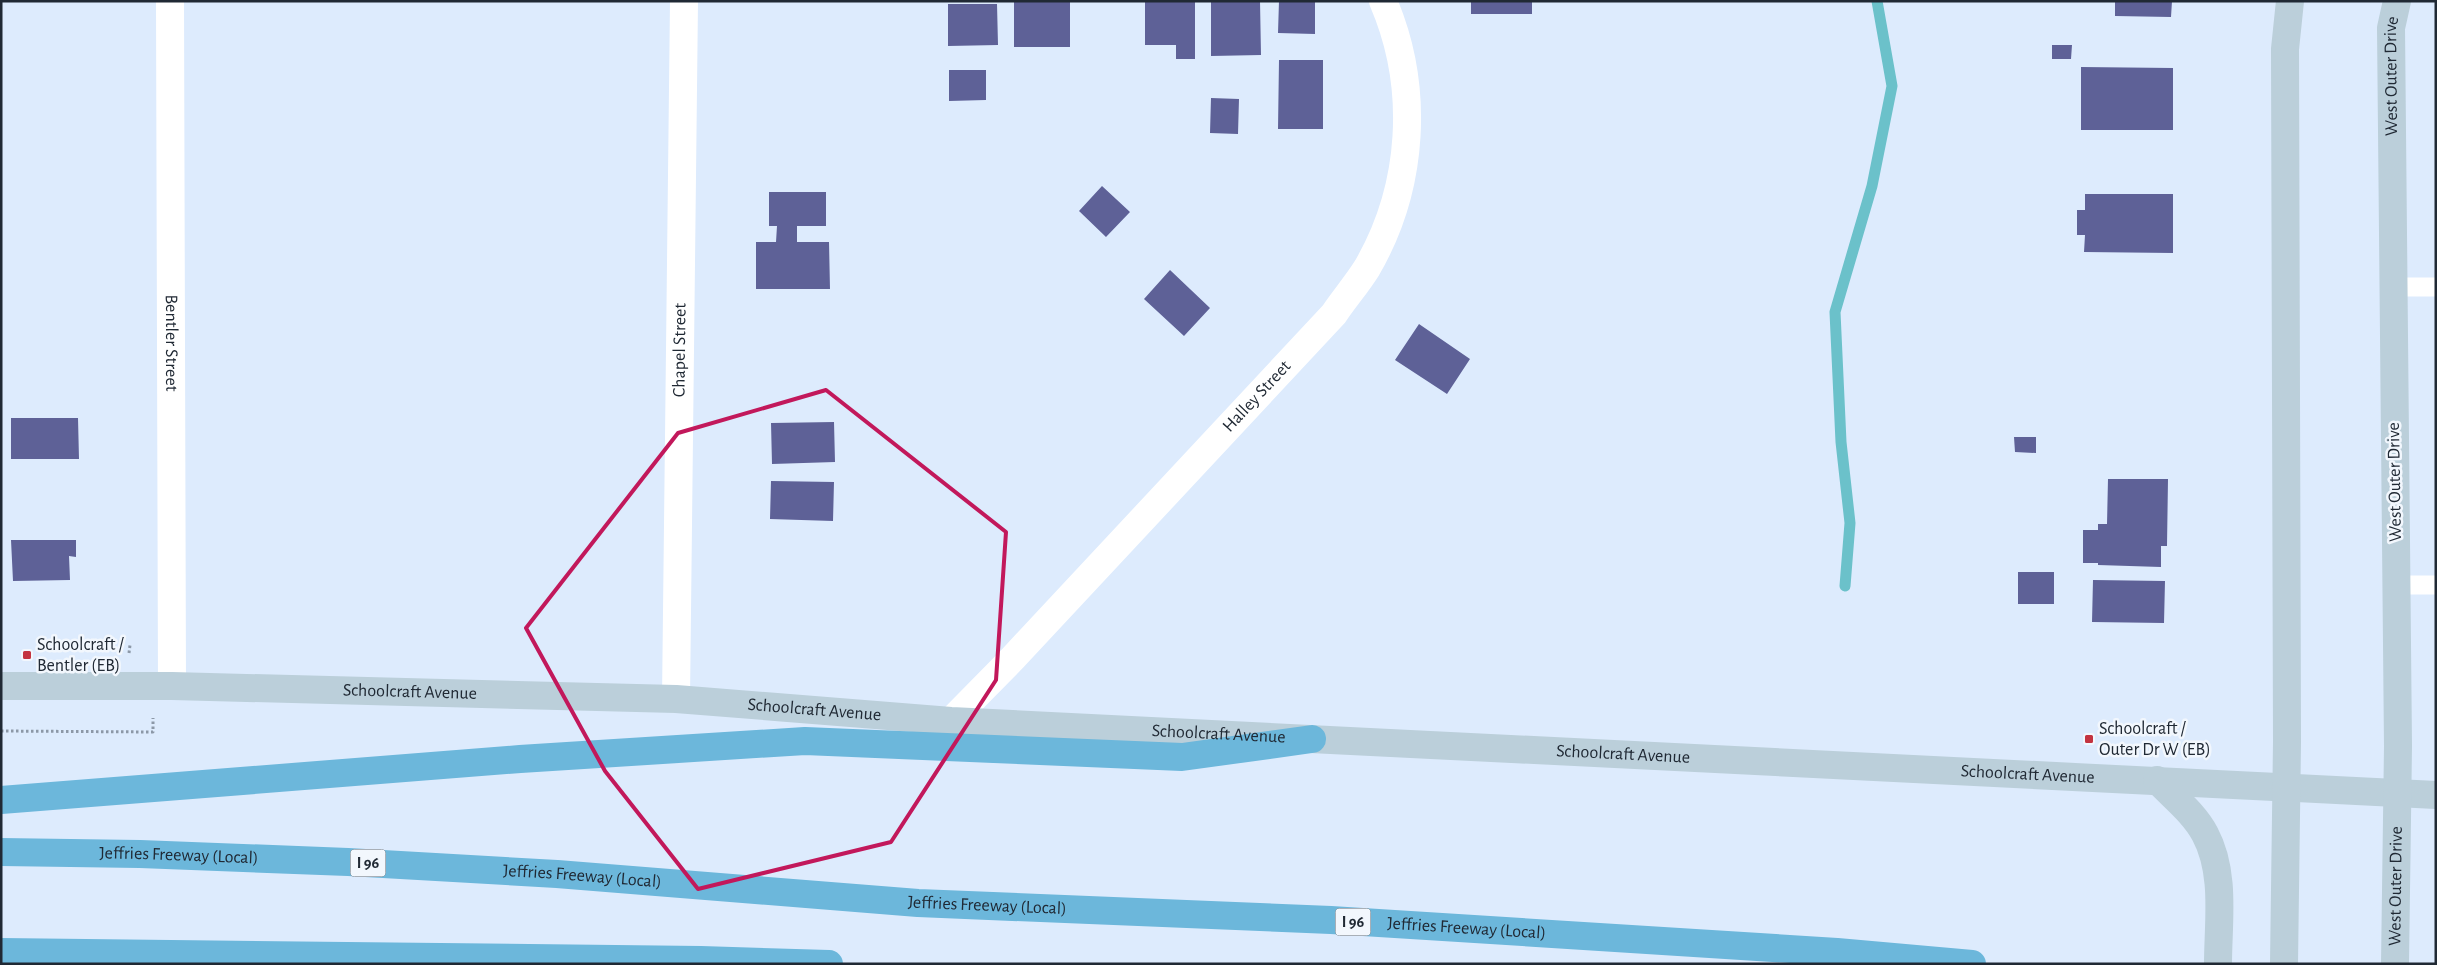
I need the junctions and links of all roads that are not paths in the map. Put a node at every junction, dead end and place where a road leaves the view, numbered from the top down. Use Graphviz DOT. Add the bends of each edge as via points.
graph roads {
  1 [pos="170,1"];
  2 [pos="684,1"];
  3 [pos="1383,1"];
  4 [pos="2290,1"];
  5 [pos="2397,1"];
  6 [pos="2393,287"];
  7 [pos="2436,288"];
  8 [pos="2396,585"];
  9 [pos="2436,585"];
  10 [pos="1,686"];
  11 [pos="172,686"];
  12 [pos="676,699"];
  13 [pos="951,721"];
  14 [pos="1312,738"];
  15 [pos="2157,780"];
  16 [pos="2286,786"];
  17 [pos="2398,792"];
  18 [pos="2436,795"];
  19 [pos="1,800"];
  20 [pos="1,852"];
  21 [pos="1,952"];
  22 [pos="829,964"];
  23 [pos="1972,964"];
  24 [pos="2218,964"];
  25 [pos="2284,964"];
  26 [pos="2395,964"];
  1 -- 11 [label="street, Bentler Street"];
  2 -- 12 [label="street, Chapel Street"];
  3 -- 13 [label="street, Halley Street" via="1398,46 1405,82 1406,153 1400,186 1386,229 1366,269 1334,314"];
  4 -- 16 [label="main road" via="2285,49"];
  5 -- 6 [label="main road, West Outer Drive" via="2391,28"];
  6 -- 7 [label="lane"];
  6 -- 8 [label="main road, West Outer Drive"];
  8 -- 9 [label="lane"];
  8 -- 17 [label="main road, West Outer Drive"];
  10 -- 11 [label="main road, Schoolcraft Avenue"];
  11 -- 12 [label="main road, Schoolcraft Avenue"];
  12 -- 13 [label="main road, Schoolcraft Avenue"];
  13 -- 14 [label="main road, Schoolcraft Avenue"];
  14 -- 15 [label="main road, Schoolcraft Avenue"];
  14 -- 19 [label="highway" via="1182,757 805,741 520,759"];
  15 -- 16 [label="main road, Schoolcraft Avenue"];
  15 -- 24 [label="main road" via="2193,816 2206,835 2218,877"];
  16 -- 17 [label="main road, Schoolcraft Avenue"];
  16 -- 25 [label="main road"];
  17 -- 18 [label="main road, Schoolcraft Avenue"];
  17 -- 26 [label="main road, West Outer Drive"];
  20 -- 23 [label="highway, Jeffries Freeway (Local) / I 96" via="348,862 557,874 918,903 1331,920 1837,952"];
  21 -- 22 [label="highway"];
}
